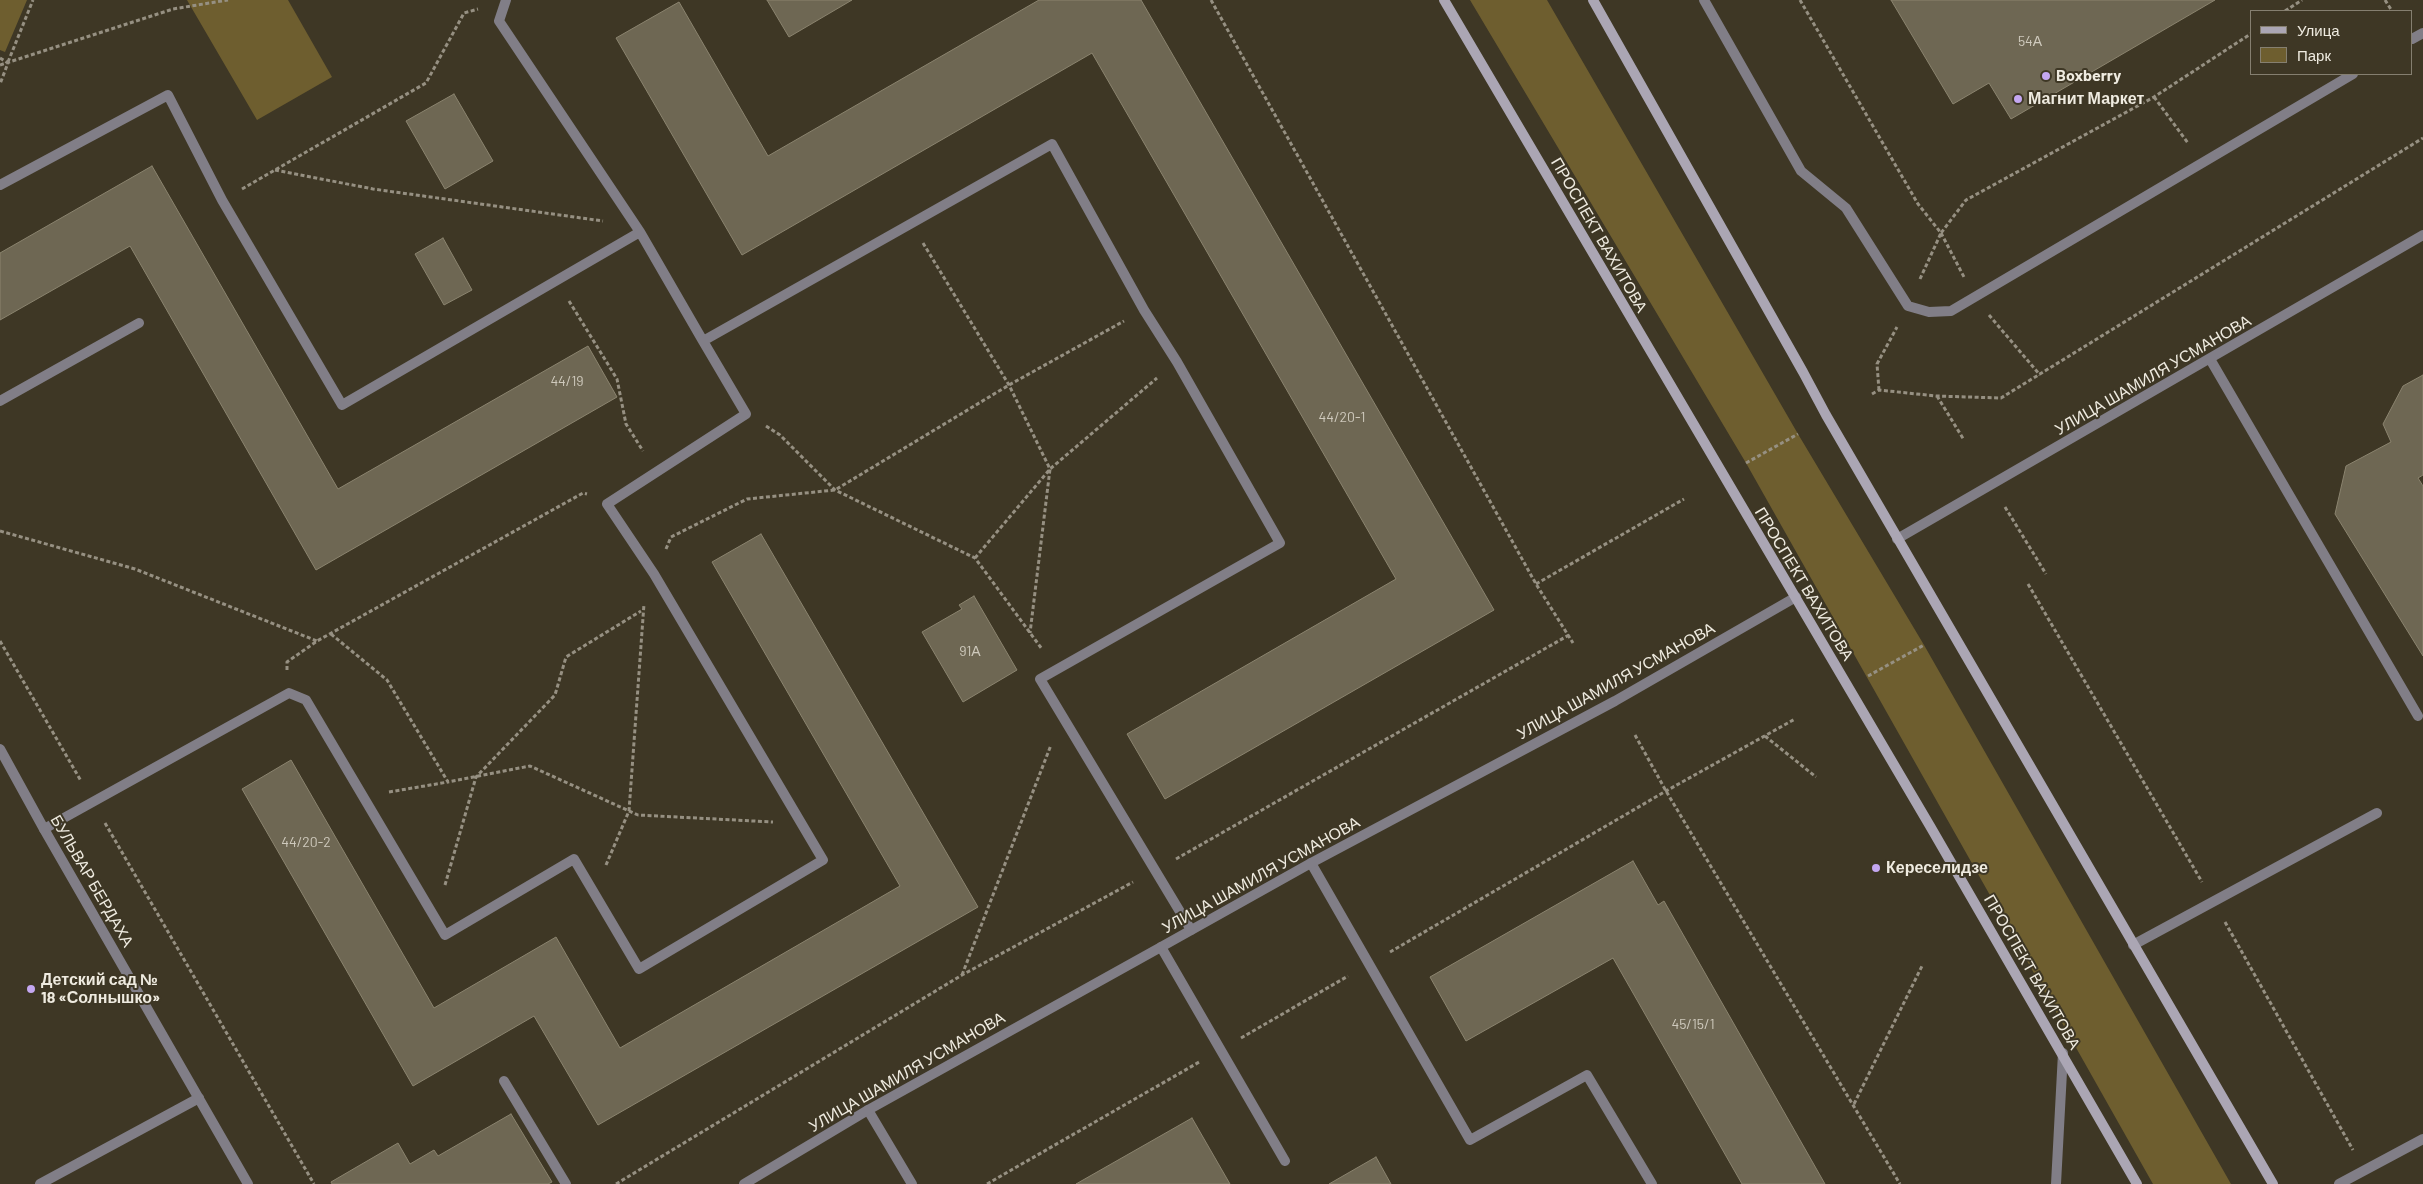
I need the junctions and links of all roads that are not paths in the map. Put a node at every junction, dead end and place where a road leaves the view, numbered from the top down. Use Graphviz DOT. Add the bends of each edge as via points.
graph roads {
  1 [pos="506,0"];
  2 [pos="1444,0"];
  3 [pos="1593,0"];
  4 [pos="1704,0"];
  5 [pos="2351,75"];
  6 [pos="0,185"];
  7 [pos="638,228"];
  8 [pos="2423,235"];
  9 [pos="139,323"];
  10 [pos="703,341"];
  11 [pos="2210,359"];
  12 [pos="0,401"];
  13 [pos="1897,539"];
  14 [pos="1796,598"];
  15 [pos="2418,716"];
  16 [pos="0,749"];
  17 [pos="2378,812"];
  18 [pos="44,829"];
  19 [pos="1311,863"];
  20 [pos="1191,930"];
  21 [pos="2133,945"];
  22 [pos="1161,947"];
  23 [pos="2063,1053"];
  24 [pos="504,1081"];
  25 [pos="200,1098"];
  26 [pos="868,1110"];
  27 [pos="2423,1139"];
  28 [pos="1285,1161"];
  29 [pos="40,1184"];
  30 [pos="248,1184"];
  31 [pos="566,1184"];
  32 [pos="744,1184"];
  33 [pos="912,1184"];
  34 [pos="1652,1184"];
  35 [pos="2056,1184"];
  36 [pos="2137,1184"];
  37 [pos="2273,1184"];
  38 [pos="2339,1184"];
  1 -- 7 [label="street" via="499,21"];
  2 -- 14 [label="main road, ПРОСПЕКТ ВАХИТОВА"];
  3 -- 13 [label="main road"];
  4 -- 5 [label="street" via="1801,170 1846,208 1908,306 1929,312 1951,311"];
  6 -- 7 [label="street" via="168,95 222,200 342,405"];
  7 -- 10 [label="street"];
  8 -- 11 [label="street, УЛИЦА ШАМИЛЯ УСМАНОВА"];
  9 -- 12 [label="street"];
  10 -- 18 [label="street" via="746,414 607,504 654,574 823,860 639,969 574,859 445,935 306,700 289,693"];
  10 -- 20 [label="street" via="1052,144 1280,543 1040,678"];
  11 -- 13 [label="street, УЛИЦА ШАМИЛЯ УСМАНОВА"];
  11 -- 15 [label="street"];
  13 -- 21 [label="main road"];
  14 -- 19 [label="street, УЛИЦА ШАМИЛЯ УСМАНОВА" via="1615,701"];
  14 -- 23 [label="main road, ПРОСПЕКТ ВАХИТОВА"];
  16 -- 18 [label="street, БУЛЬВАР БЕРДАХА"];
  17 -- 21 [label="street"];
  18 -- 25 [label="street, БУЛЬВАР БЕРДАХА"];
  19 -- 20 [label="street, УЛИЦА ШАМИЛЯ УСМАНОВА"];
  19 -- 34 [label="street" via="1470,1140 1587,1075"];
  20 -- 22 [label="street, УЛИЦА ШАМИЛЯ УСМАНОВА"];
  21 -- 37 [label="main road"];
  22 -- 26 [label="street, УЛИЦА ШАМИЛЯ УСМАНОВА"];
  22 -- 28 [label="street"];
  23 -- 35 [label="street"];
  23 -- 36 [label="main road, ПРОСПЕКТ ВАХИТОВА"];
  24 -- 31 [label="street"];
  25 -- 29 [label="street"];
  25 -- 30 [label="street, БУЛЬВАР БЕРДАХА"];
  26 -- 32 [label="street, УЛИЦА ШАМИЛЯ УСМАНОВА"];
  26 -- 33 [label="street"];
  27 -- 38 [label="street"];
}
